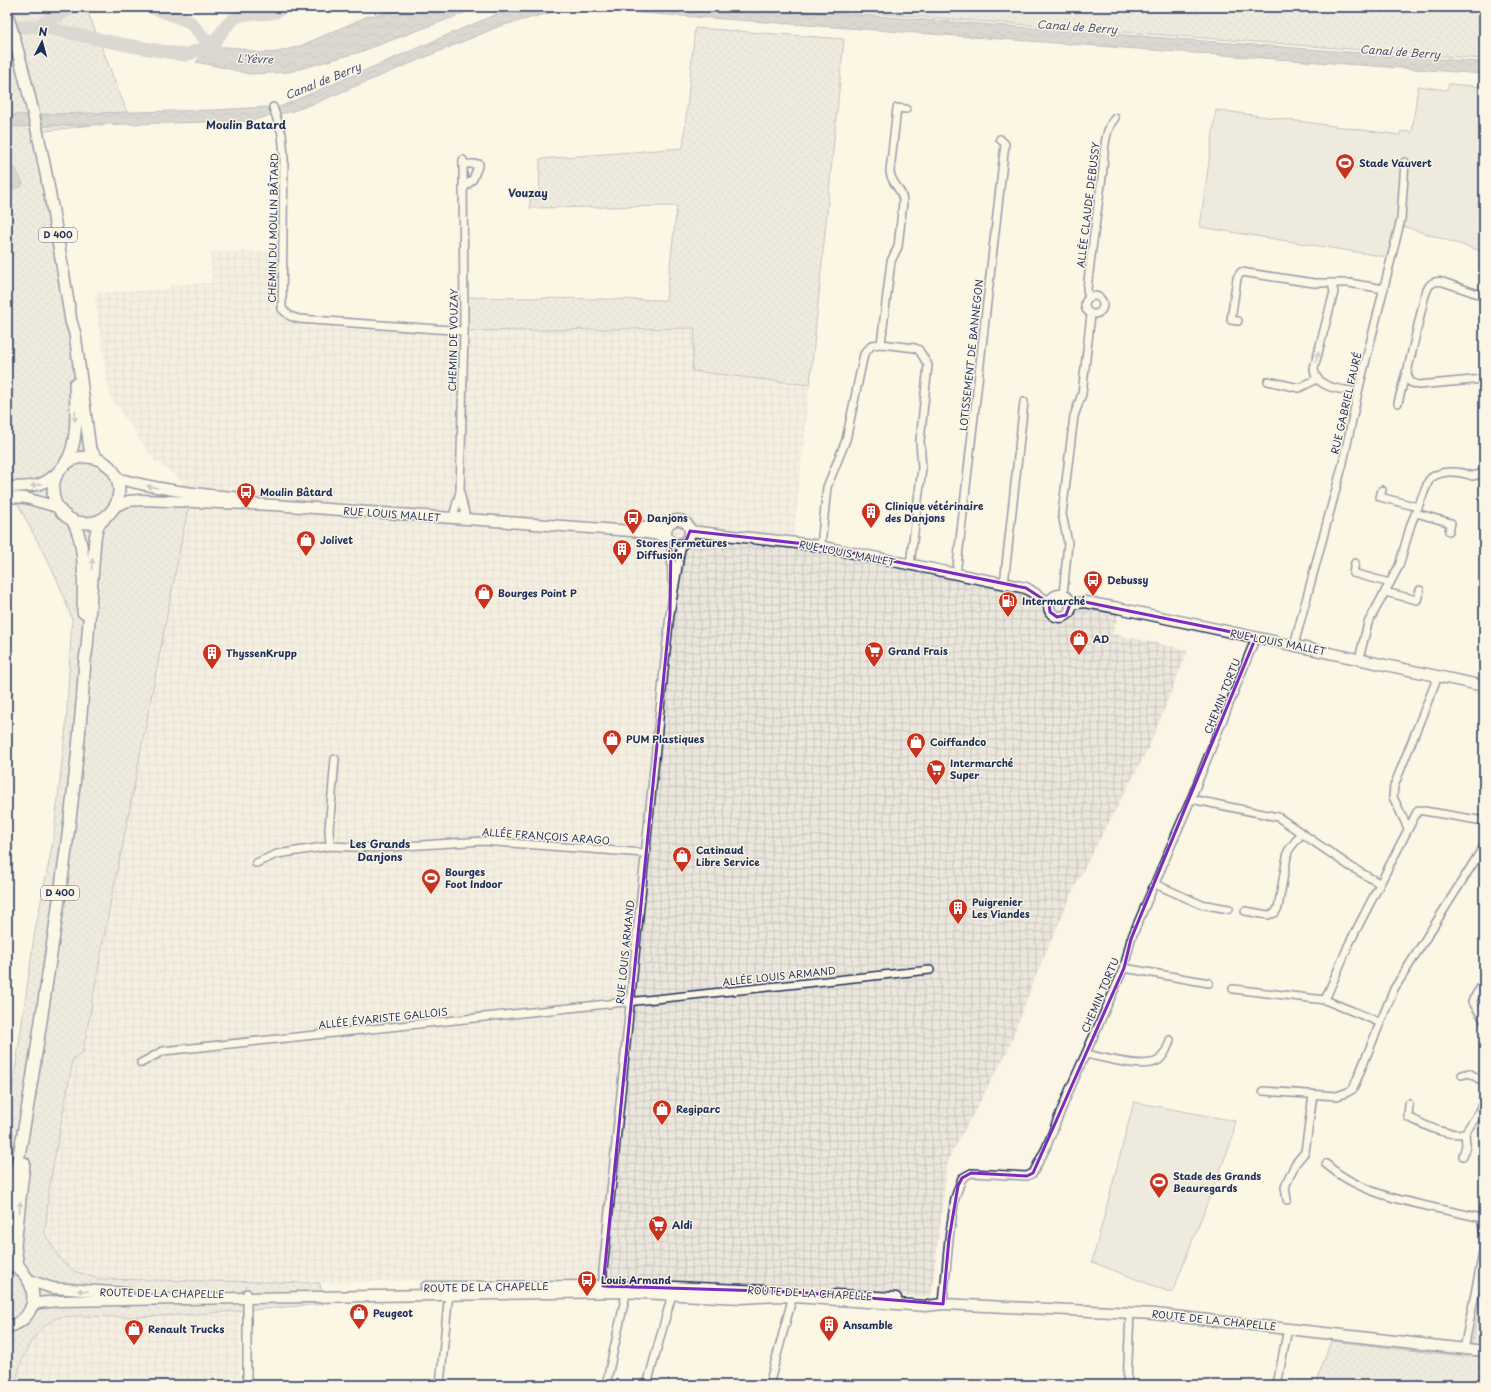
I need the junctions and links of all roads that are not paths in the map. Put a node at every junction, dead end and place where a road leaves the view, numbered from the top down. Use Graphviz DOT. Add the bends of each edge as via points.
graph roads {
  1 [pos="7,14"];
  2 [pos="272,107"];
  3 [pos="906,109"];
  4 [pos="1115,118"];
  5 [pos="1000,139"];
  6 [pos="1406,162"];
  7 [pos="463,189"];
  8 [pos="1332,284"];
  9 [pos="1384,289"];
  10 [pos="1484,296"];
  11 [pos="1089,297"];
  12 [pos="1091,314"];
  13 [pos="71,321"];
  14 [pos="1238,321"];
  15 [pos="464,331"];
  16 [pos="881,344"];
  17 [pos="1408,367"];
  18 [pos="1317,379"];
  19 [pos="1484,379"];
  20 [pos="1268,381"];
  21 [pos="1358,392"];
  22 [pos="1024,402"];
  23 [pos="1398,403"];
  24 [pos="97,458"];
  25 [pos="62,467"];
  26 [pos="1484,468"];
  27 [pos="117,477"];
  28 [pos="7,487"];
  29 [pos="1382,490"];
  30 [pos="7,497"];
  31 [pos="116,506"];
  32 [pos="57,507"];
  33 [pos="1417,510"];
  34 [pos="459,515"];
  35 [pos="104,519"];
  36 [pos="72,520"];
  37 [pos="667,527"];
  38 [pos="690,530"];
  39 [pos="1450,531"];
  40 [pos="670,540"];
  41 [pos="682,543"];
  42 [pos="821,546"];
  43 [pos="1356,563"];
  44 [pos="910,565"];
  45 [pos="956,575"];
  46 [pos="1390,583"];
  47 [pos="1004,584"];
  48 [pos="1420,590"];
  49 [pos="1385,592"];
  50 [pos="1063,595"];
  51 [pos="1049,603"];
  52 [pos="1070,604"];
  53 [pos="670,614"];
  54 [pos="1256,637"];
  55 [pos="1294,645"];
  56 [pos="1359,658"];
  57 [pos="85,659"];
  58 [pos="1438,676"];
  59 [pos="1484,686"];
  60 [pos="335,760"];
  61 [pos="1191,799"];
  62 [pos="1484,821"];
  63 [pos="1408,828"];
  64 [pos="1301,834"];
  65 [pos="330,846"];
  66 [pos="1484,846"];
  67 [pos="644,853"];
  68 [pos="256,863"];
  69 [pos="1380,883"];
  70 [pos="1155,884"];
  71 [pos="1229,909"];
  72 [pos="1245,911"];
  73 [pos="1124,968"];
  74 [pos="930,970"];
  75 [pos="1484,982"];
  76 [pos="1209,983"];
  77 [pos="1233,989"];
  78 [pos="1325,1000"];
  79 [pos="630,1002"];
  80 [pos="1484,1020"];
  81 [pos="1379,1022"];
  82 [pos="1170,1040"];
  83 [pos="1086,1054"];
  84 [pos="141,1063"];
  85 [pos="1462,1075"];
  86 [pos="1484,1082"];
  87 [pos="1263,1091"];
  88 [pos="1313,1095"];
  89 [pos="1484,1101"];
  90 [pos="1409,1104"];
  91 [pos="25,1126"];
  92 [pos="1465,1133"];
  93 [pos="1463,1156"];
  94 [pos="1326,1164"];
  95 [pos="1287,1200"];
  96 [pos="7,1213"];
  97 [pos="1484,1235"];
  98 [pos="1484,1248"];
  99 [pos="7,1264"];
  100 [pos="26,1276"];
  101 [pos="603,1289"];
  102 [pos="628,1289"];
  103 [pos="449,1290"];
  104 [pos="673,1290"];
  105 [pos="248,1295"];
  106 [pos="794,1295"];
  107 [pos="943,1304"];
  108 [pos="31,1307"];
  109 [pos="1130,1312"];
  110 [pos="1288,1328"];
  111 [pos="8,1329"];
  112 [pos="1464,1349"];
  113 [pos="1484,1351"];
  114 [pos="247,1385"];
  115 [pos="440,1385"];
  116 [pos="606,1385"];
  117 [pos="647,1385"];
  118 [pos="768,1385"];
  119 [pos="1127,1385"];
  120 [pos="1277,1385"];
  1 -- 13 [label="main road, D 400" via="42,149"];
  2 -- 15 [label="street, CHEMIN DU MOULIN BÂTARD" via="282,134 284,156 282,309 299,319"];
  3 -- 16 [label="street" via="897,108 892,144 890,176 901,192 903,202 898,247 891,261"];
  4 -- 11 [label="street, ALLÉE CLAUDE DEBUSSY" via="1107,134 1097,200 1087,290"];
  5 -- 45 [label="street, LOTISSEMENT DE BANNEGON" via="1004,144 1004,152"];
  6 -- 9 [label="street, RUE GABRIEL FAURÉ" via="1401,220"];
  7 -- 7 [label="street, CHEMIN DE VOUZAY" via="463,162 479,164 473,179"];
  7 -- 15 [label="street, CHEMIN DE VOUZAY"];
  8 -- 9 [label="street" via="1348,283"];
  8 -- 14 [label="street" via="1241,272 1237,278 1231,320"];
  18 -- 8 [label="street, one-way" via="1314,368 1334,292"];
  9 -- 21 [label="street, RUE GABRIEL FAURÉ"];
  10 -- 17 [label="street" via="1443,282 1431,283 1427,288"];
  11 -- 12 [label="street, ALLÉE CLAUDE DEBUSSY" via="1084,307"];
  11 -- 12 [label="street" via="1096,296 1103,302 1102,310"];
  12 -- 50 [label="street, ALLÉE CLAUDE DEBUSSY" via="1082,394 1074,416 1062,514 1068,543"];
  13 -- 24 [label="main road, D 400" via="75,334 88,442"];
  13 -- 25 [label="main road, D 400, one-way" via="76,411 71,451"];
  15 -- 34 [label="street, CHEMIN DE VOUZAY"];
  16 -- 42 [label="street" via="872,345 864,354 844,446 827,486"];
  16 -- 44 [label="street" via="915,348 928,365 920,441 922,468"];
  17 -- 19 [label="street" via="1410,382 1418,385"];
  17 -- 23 [label="street"];
  18 -- 20 [label="street" via="1299,388"];
  18 -- 21 [label="street" via="1324,385"];
  21 -- 55 [label="street, RUE GABRIEL FAURÉ" via="1343,463"];
  22 -- 47 [label="street"];
  24 -- 25 [label="main road" via="80,457"];
  24 -- 27 [label="main road" via="110,466"];
  25 -- 28 [label="main road, one-way" via="48,482 35,486"];
  25 -- 32 [label="main road" via="53,488"];
  26 -- 33 [label="street" via="1481,474 1472,476 1464,473 1435,475 1428,482"];
  27 -- 31 [label="main road" via="120,493"];
  34 -- 27 [label="main road, RUE LOUIS MALLET, one-way" via="189,493 144,486"];
  29 -- 33 [label="street" via="1380,497"];
  30 -- 32 [label="main road" via="26,498"];
  31 -- 34 [label="main road, RUE LOUIS MALLET" via="128,501 141,500"];
  31 -- 35 [label="main road"];
  32 -- 36 [label="main road"];
  33 -- 39 [label="street" via="1451,523"];
  33 -- 46 [label="street" via="1399,566"];
  34 -- 37 [label="main road, RUE LOUIS MALLET"];
  34 -- 40 [label="main road, RUE LOUIS MALLET" via="632,531 661,535"];
  35 -- 36 [label="main road" via="84,524"];
  57 -- 35 [label="main road, D 400, one-way" via="88,648 95,538 98,525"];
  36 -- 57 [label="main road, D 400" via="80,542"];
  37 -- 38 [label="main road, RUE LOUIS MALLET" via="672,522 680,520 687,524"];
  37 -- 40 [label="main road"];
  38 -- 41 [label="main road" via="688,538"];
  38 -- 42 [label="main road, RUE LOUIS MALLET"];
  40 -- 41 [label="main road, RUE LOUIS MALLET"];
  40 -- 53 [label="street, RUE LOUIS ARMAND" via="673,556"];
  41 -- 53 [label="street, RUE LOUIS ARMAND"];
  42 -- 44 [label="main road, RUE LOUIS MALLET"];
  43 -- 46 [label="street" via="1353,573"];
  44 -- 45 [label="main road, RUE LOUIS MALLET"];
  45 -- 47 [label="main road, RUE LOUIS MALLET"];
  46 -- 49 [label="street"];
  47 -- 51 [label="main road, RUE LOUIS MALLET" via="1026,588"];
  48 -- 49 [label="street" via="1417,600"];
  49 -- 56 [label="street" via="1368,623"];
  50 -- 51 [label="main road" via="1054,596"];
  50 -- 52 [label="main road" via="1068,598"];
  51 -- 52 [label="main road, RUE LOUIS MALLET" via="1052,614 1060,617 1068,612"];
  52 -- 54 [label="main road, RUE LOUIS MALLET" via="1085,602"];
  53 -- 67 [label="street, RUE LOUIS ARMAND"];
  54 -- 55 [label="main road, RUE LOUIS MALLET"];
  54 -- 61 [label="street, CHEMIN TORTU"];
  55 -- 56 [label="main road, RUE LOUIS MALLET"];
  56 -- 58 [label="main road, RUE LOUIS MALLET"];
  57 -- 91 [label="main road, D 400" via="69,832"];
  58 -- 59 [label="main road, RUE LOUIS MALLET"];
  58 -- 63 [label="street" via="1394,786 1393,797"];
  60 -- 65 [label="street"];
  61 -- 64 [label="street" via="1278,817"];
  61 -- 70 [label="street, CHEMIN TORTU"];
  62 -- 63 [label="street" via="1418,810"];
  63 -- 69 [label="street"];
  64 -- 69 [label="street" via="1351,868"];
  64 -- 72 [label="street" via="1288,851 1275,914"];
  65 -- 67 [label="street, ALLÉE FRANÇOIS ARAGO" via="382,848 483,841"];
  65 -- 68 [label="street, ALLÉE FRANÇOIS ARAGO" via="277,854"];
  66 -- 81 [label="street" via="1394,988"];
  67 -- 79 [label="street, RUE LOUIS ARMAND"];
  69 -- 78 [label="street" via="1335,974"];
  70 -- 71 [label="street" via="1200,904"];
  70 -- 73 [label="street, CHEMIN TORTU" via="1131,940"];
  73 -- 76 [label="street"];
  73 -- 83 [label="street, CHEMIN TORTU"];
  74 -- 79 [label="street, ALLÉE LOUIS ARMAND"];
  75 -- 80 [label="street" via="1472,1001"];
  77 -- 78 [label="street"];
  78 -- 81 [label="street"];
  79 -- 84 [label="street, ALLÉE ÉVARISTE GALLOIS" via="163,1051"];
  79 -- 101 [label="street, RUE LOUIS ARMAND"];
  81 -- 88 [label="street" via="1353,1088 1337,1096"];
  82 -- 83 [label="street" via="1168,1048 1159,1060 1144,1064"];
  83 -- 107 [label="street, CHEMIN TORTU" via="1033,1173 1027,1176 971,1173 962,1178 955,1198"];
  85 -- 86 [label="street" via="1469,1073"];
  87 -- 88 [label="street"];
  88 -- 95 [label="street" via="1305,1152 1295,1164 1285,1187"];
  89 -- 92 [label="street"];
  90 -- 92 [label="street" via="1408,1117 1434,1129 1456,1135"];
  91 -- 96 [label="main road, D 400"];
  100 -- 91 [label="main road, D 400, one-way" via="18,1265 15,1246 26,1140"];
  92 -- 93 [label="street" via="1466,1145"];
  94 -- 97 [label="street" via="1336,1174 1372,1192 1481,1218"];
  98 -- 112 [label="street"];
  99 -- 100 [label="main road"];
  105 -- 100 [label="main road, ROUTE DE LA CHAPELLE, one-way" via="79,1291 52,1288"];
  100 -- 108 [label="main road" via="33,1293"];
  101 -- 102 [label="main road, ROUTE DE LA CHAPELLE"];
  101 -- 103 [label="main road, ROUTE DE LA CHAPELLE"];
  102 -- 104 [label="main road, ROUTE DE LA CHAPELLE"];
  102 -- 116 [label="street"];
  103 -- 105 [label="main road, ROUTE DE LA CHAPELLE"];
  103 -- 115 [label="street"];
  104 -- 106 [label="main road, ROUTE DE LA CHAPELLE"];
  104 -- 117 [label="street"];
  105 -- 108 [label="main road, ROUTE DE LA CHAPELLE" via="58,1301 42,1302"];
  105 -- 114 [label="street"];
  106 -- 107 [label="main road, ROUTE DE LA CHAPELLE" via="934,1301"];
  106 -- 118 [label="street"];
  107 -- 109 [label="main road, ROUTE DE LA CHAPELLE"];
  108 -- 111 [label="main road" via="26,1316"];
  109 -- 110 [label="main road, ROUTE DE LA CHAPELLE"];
  109 -- 119 [label="street"];
  110 -- 112 [label="main road, ROUTE DE LA CHAPELLE"];
  110 -- 120 [label="street"];
  112 -- 113 [label="main road, ROUTE DE LA CHAPELLE"];
}
